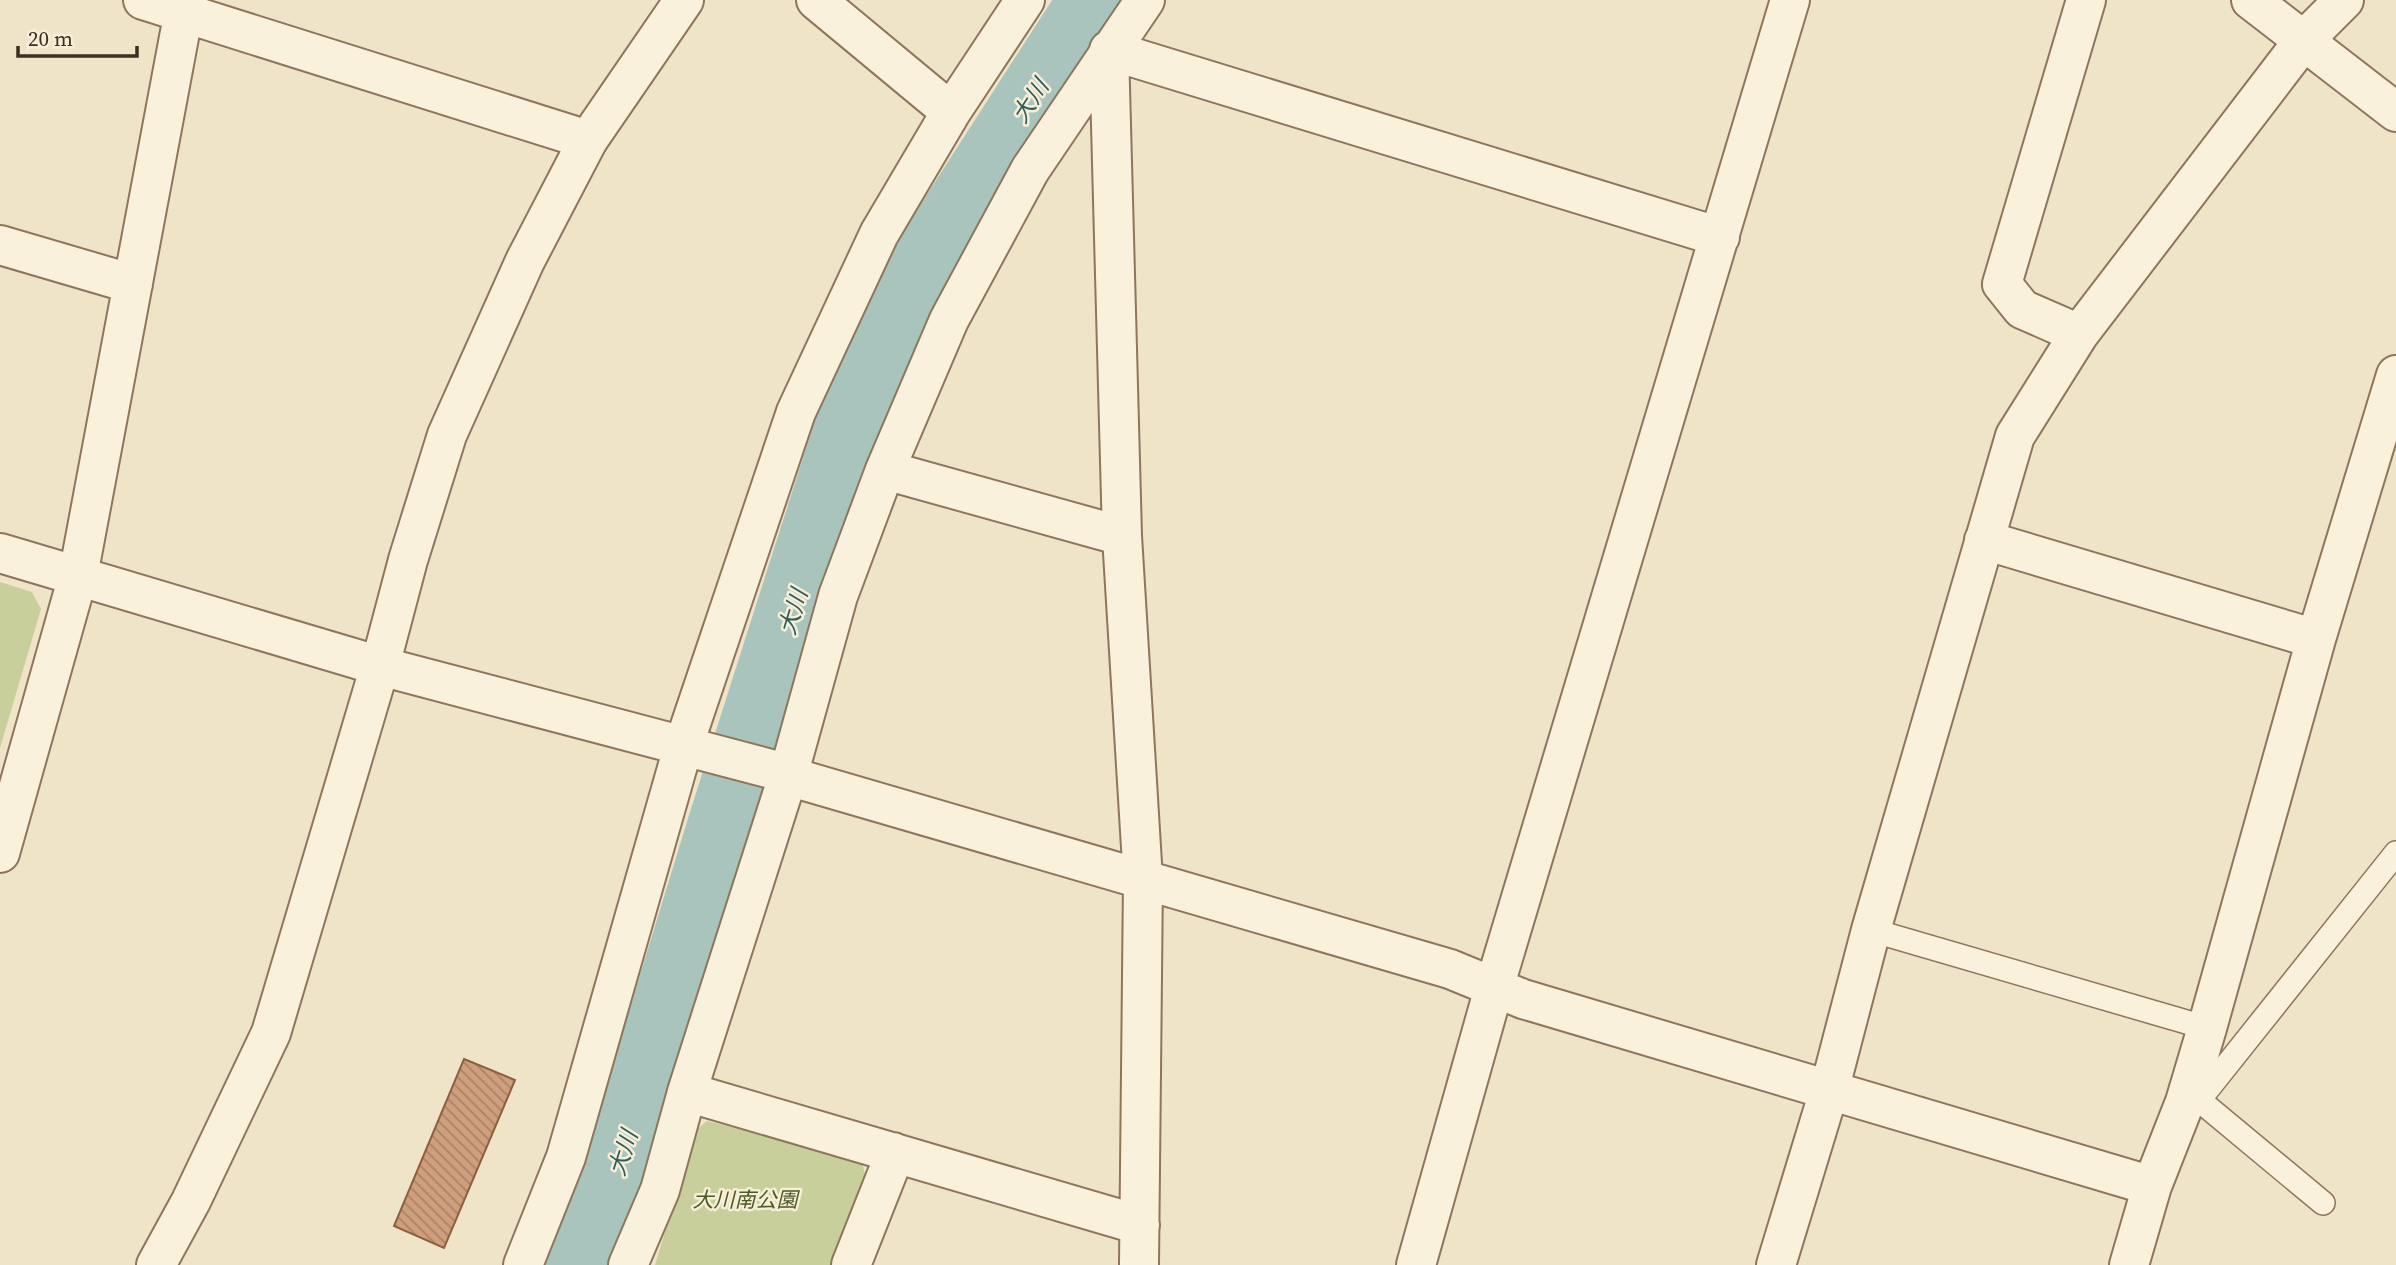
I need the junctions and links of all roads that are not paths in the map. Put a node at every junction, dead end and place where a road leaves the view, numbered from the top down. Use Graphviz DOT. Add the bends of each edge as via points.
graph roads {
  1 [pos="143,0"];
  2 [pos="684,0"];
  3 [pos="816,0"];
  4 [pos="1025,0"];
  5 [pos="1145,0"];
  6 [pos="1790,0"];
  7 [pos="2086,0"];
  8 [pos="2251,0"];
  9 [pos="2344,0"];
  10 [pos="185,6"];
  11 [pos="2304,40"];
  12 [pos="1109,50"];
  13 [pos="951,112"];
  14 [pos="2396,112"];
  15 [pos="588,140"];
  16 [pos="1720,237"];
  17 [pos="0,245"];
  18 [pos="134,284"];
  19 [pos="2079,334"];
  20 [pos="2396,375"];
  21 [pos="885,470"];
  22 [pos="1122,536"];
  23 [pos="1984,540"];
  24 [pos="0,553"];
  25 [pos="78,576"];
  26 [pos="2316,639"];
  27 [pos="380,666"];
  28 [pos="694,748"];
  29 [pos="780,772"];
  30 [pos="0,853"];
  31 [pos="2396,853"];
  32 [pos="1143,880"];
  33 [pos="1871,930"];
  34 [pos="1494,988"];
  35 [pos="2207,1028"];
  36 [pos="1829,1091"];
  37 [pos="687,1092"];
  38 [pos="2192,1101"];
  39 [pos="893,1152"];
  40 [pos="2152,1186"];
  41 [pos="2323,1203"];
  42 [pos="1140,1225"];
  43 [pos="156,1265"];
  44 [pos="523,1265"];
  45 [pos="628,1265"];
  46 [pos="851,1265"];
  47 [pos="1139,1265"];
  48 [pos="1416,1265"];
  49 [pos="1776,1265"];
  50 [pos="2129,1265"];
  1 -- 10 [label="street"];
  2 -- 15 [label="street"];
  3 -- 13 [label="street"];
  4 -- 13 [label="street"];
  5 -- 12 [label="street"];
  6 -- 16 [label="street"];
  7 -- 19 [label="street" via="2001,284 2022,309"];
  8 -- 11 [label="street"];
  9 -- 11 [label="street"];
  10 -- 15 [label="street"];
  10 -- 18 [label="street"];
  11 -- 14 [label="street"];
  11 -- 19 [label="street"];
  12 -- 16 [label="street"];
  12 -- 21 [label="street" via="1030,170 961,297"];
  12 -- 22 [label="street"];
  13 -- 28 [label="street" via="879,234 796,412"];
  15 -- 27 [label="street" via="525,261 447,435"];
  16 -- 34 [label="street"];
  17 -- 18 [label="street"];
  18 -- 25 [label="street"];
  19 -- 23 [label="street" via="2015,436"];
  20 -- 26 [label="street"];
  21 -- 22 [label="street"];
  21 -- 29 [label="street"];
  22 -- 32 [label="street"];
  23 -- 26 [label="street"];
  23 -- 33 [label="street"];
  24 -- 25 [label="street"];
  25 -- 27 [label="street"];
  25 -- 30 [label="street"];
  26 -- 35 [label="street"];
  27 -- 28 [label="street"];
  27 -- 43 [label="street" via="271,1033"];
  28 -- 29 [label="street"];
  28 -- 44 [label="street" via="566,1157"];
  29 -- 32 [label="street"];
  29 -- 37 [label="street"];
  31 -- 38 [label="lane"];
  32 -- 34 [label="street" via="1450,969"];
  32 -- 42 [label="street"];
  33 -- 35 [label="lane"];
  33 -- 36 [label="street"];
  34 -- 36 [label="street"];
  34 -- 48 [label="street"];
  35 -- 38 [label="street"];
  36 -- 40 [label="street"];
  36 -- 49 [label="street"];
  37 -- 39 [label="street"];
  37 -- 45 [label="street" via="660,1190"];
  38 -- 40 [label="street"];
  38 -- 41 [label="lane"];
  39 -- 42 [label="street"];
  39 -- 46 [label="street"];
  40 -- 50 [label="street"];
  42 -- 47 [label="street"];
}
